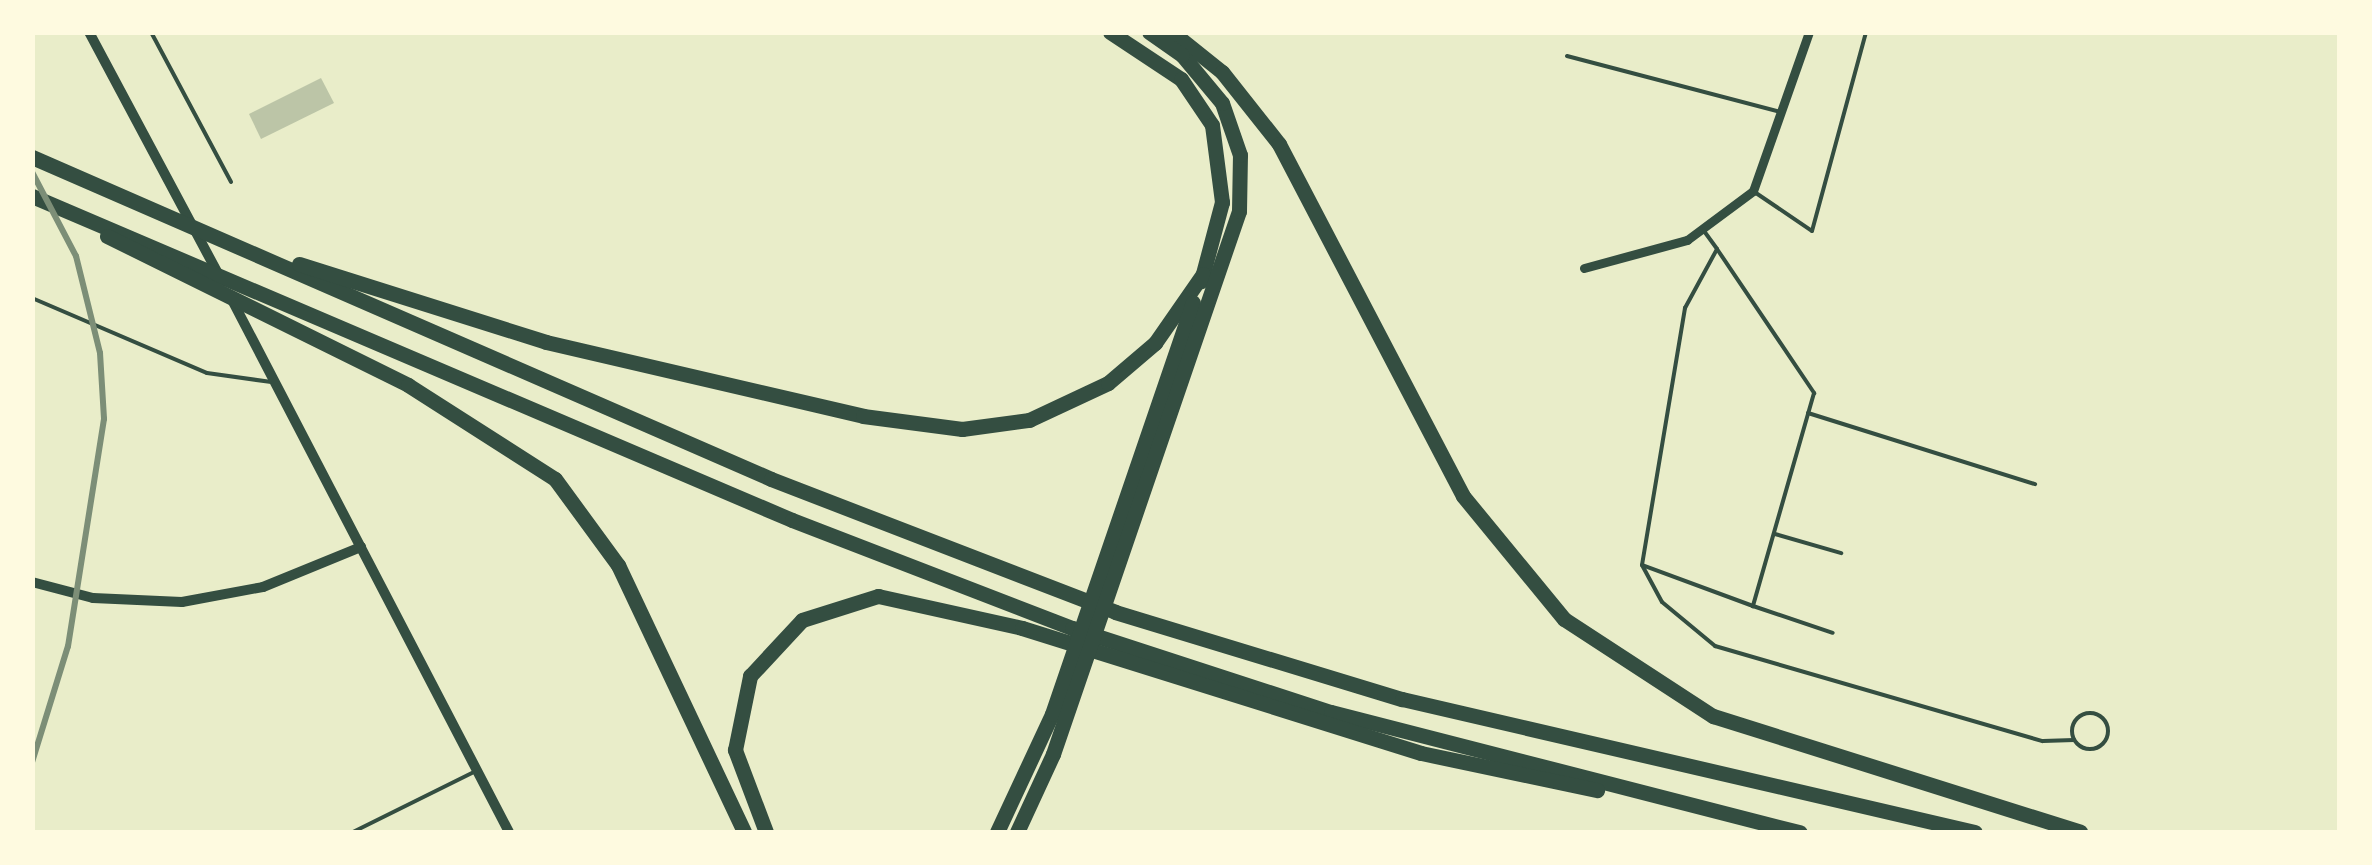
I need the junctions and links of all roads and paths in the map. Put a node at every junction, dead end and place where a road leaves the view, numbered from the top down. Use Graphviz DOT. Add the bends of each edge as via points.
graph roads {
  1 [pos="89,32"];
  2 [pos="151,32"];
  3 [pos="1110,32"];
  4 [pos="1149,32"];
  5 [pos="1172,32"];
  6 [pos="1809,32"];
  7 [pos="1866,32"];
  8 [pos="1567,56"];
  9 [pos="1785,113"];
  10 [pos="40,160"];
  11 [pos="231,182"];
  12 [pos="1753,191"];
  13 [pos="32,196"];
  14 [pos="74,214"];
  15 [pos="1704,231"];
  16 [pos="234,244"];
  17 [pos="1717,250"];
  18 [pos="1584,268"];
  19 [pos="1203,274"];
  20 [pos="32,298"];
  21 [pos="276,382"];
  22 [pos="1808,414"];
  23 [pos="2035,484"];
  24 [pos="1775,534"];
  25 [pos="361,547"];
  26 [pos="1841,553"];
  27 [pos="1642,565"];
  28 [pos="32,582"];
  29 [pos="1754,606"];
  30 [pos="1833,633"];
  31 [pos="1070,635"];
  32 [pos="2074,740"];
  33 [pos="477,771"];
  34 [pos="353,832"];
  35 [pos="509,832"];
  36 [pos="744,832"];
  37 [pos="766,832"];
  38 [pos="997,832"];
  39 [pos="1018,832"];
  40 [pos="1800,832"];
  41 [pos="1975,832"];
  42 [pos="2080,832"];
  1 -- 21 [label="street"];
  2 -- 11 [label="lane"];
  3 -- 19 [label="highway" via="1181,79 1212,124 1222,202"];
  4 -- 39 [label="highway" via="1182,54 1222,102 1240,155 1239,211 1053,754"];
  5 -- 42 [label="highway" via="1222,72 1280,144 1463,496 1525,579 1585,637 1661,690 1742,728"];
  6 -- 9 [label="street"];
  7 -- 12 [label="lane" via="1812,230"];
  8 -- 9 [label="lane"];
  9 -- 12 [label="street"];
  10 -- 16 [label="highway"];
  12 -- 15 [label="street"];
  13 -- 14 [label="highway"];
  14 -- 31 [label="highway"];
  14 -- 36 [label="highway" via="496,435 571,497 618,565"];
  15 -- 17 [label="lane"];
  15 -- 18 [label="street"];
  16 -- 19 [label="highway" via="508,332 863,416 962,429 1039,417 1108,384 1155,342"];
  16 -- 41 [label="highway" via="787,485 1115,612 1402,699"];
  17 -- 22 [label="lane" via="1814,394"];
  17 -- 27 [label="lane" via="1685,308"];
  19 -- 38 [label="highway" via="1052,714"];
  20 -- 21 [label="lane" via="208,373"];
  21 -- 25 [label="street"];
  22 -- 23 [label="lane"];
  22 -- 24 [label="lane"];
  24 -- 26 [label="lane"];
  24 -- 29 [label="lane"];
  25 -- 28 [label="street" via="263,587 182,602 93,598"];
  25 -- 33 [label="street"];
  27 -- 29 [label="lane"];
  27 -- 32 [label="lane" via="1662,602 1714,646 2043,741"];
  29 -- 30 [label="lane"];
  31 -- 37 [label="highway" via="889,596 855,597 802,620 760,660 737,714 737,767"];
  31 -- 40 [label="highway" via="1331,712"];
  32 -- 32 [label="lane" via="2100,747 2105,721 2078,718"];
  33 -- 34 [label="lane"];
  33 -- 35 [label="street"];
}
